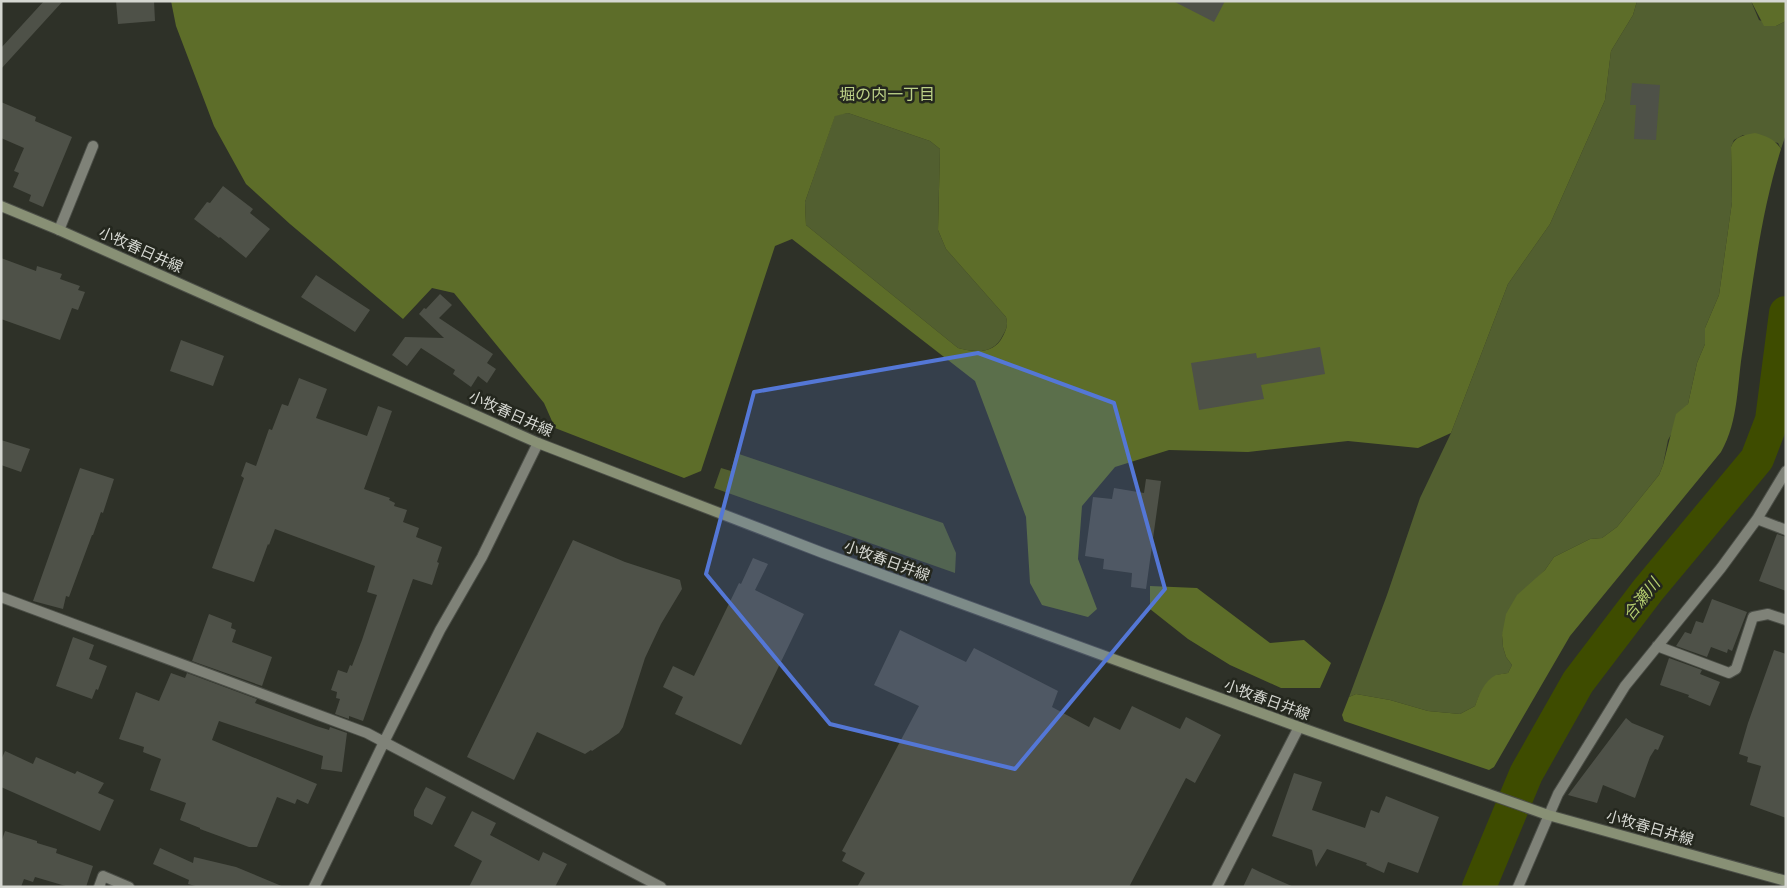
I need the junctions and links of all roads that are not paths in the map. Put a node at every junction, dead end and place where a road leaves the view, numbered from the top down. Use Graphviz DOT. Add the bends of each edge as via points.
graph roads {
  1 [pos="93,146"];
  2 [pos="1,206"];
  3 [pos="59,230"];
  4 [pos="538,443"];
  5 [pos="1786,471"];
  6 [pos="1757,520"];
  7 [pos="1786,530"];
  8 [pos="1,598"];
  9 [pos="1786,620"];
  10 [pos="1657,646"];
  11 [pos="1298,728"];
  12 [pos="384,742"];
  13 [pos="1548,815"];
  14 [pos="1786,881"];
  15 [pos="99,887"];
  16 [pos="129,887"];
  17 [pos="314,887"];
  18 [pos="661,887"];
  19 [pos="1217,887"];
  20 [pos="1518,887"];
  1 -- 3 [label="street"];
  2 -- 3 [label="main road, 小牧春日井線"];
  3 -- 4 [label="main road, 小牧春日井線"];
  4 -- 11 [label="main road, 小牧春日井線" via="823,553"];
  4 -- 12 [label="street"];
  5 -- 6 [label="street"];
  6 -- 7 [label="street"];
  6 -- 10 [label="street"];
  8 -- 12 [label="street"];
  9 -- 10 [label="street" via="1768,614 1753,617 1736,669 1729,673"];
  10 -- 13 [label="street" via="1625,686"];
  11 -- 13 [label="main road, 小牧春日井線"];
  11 -- 19 [label="street"];
  12 -- 17 [label="street"];
  12 -- 18 [label="street"];
  13 -- 14 [label="main road, 小牧春日井線"];
  13 -- 20 [label="street"];
  15 -- 16 [label="street" via="103,876"];
}
